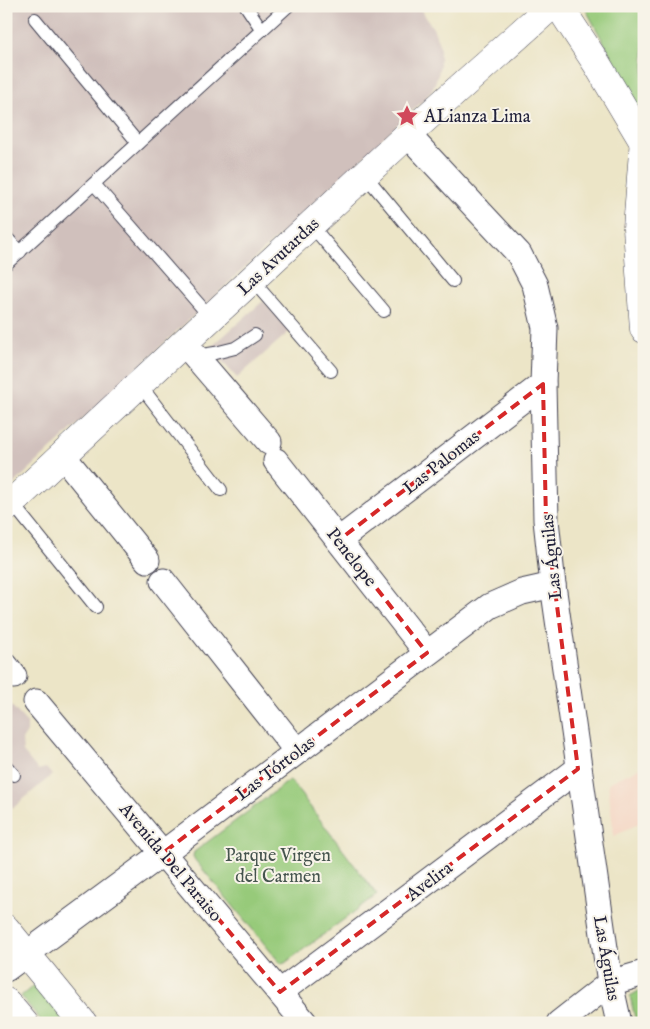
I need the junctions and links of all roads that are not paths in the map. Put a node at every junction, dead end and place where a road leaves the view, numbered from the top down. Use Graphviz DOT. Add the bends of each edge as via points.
graph roads {
  1 [pos="246,6"];
  2 [pos="288,6"];
  3 [pos="551,6"];
  4 [pos="559,6"];
  5 [pos="34,19"];
  6 [pos="262,30"];
  7 [pos="408,135"];
  8 [pos="643,140"];
  9 [pos="138,143"];
  10 [pos="365,175"];
  11 [pos="94,184"];
  12 [pos="311,226"];
  13 [pos="6,237"];
  14 [pos="20,252"];
  15 [pos="6,264"];
  16 [pos="252,280"];
  17 [pos="453,281"];
  18 [pos="384,311"];
  19 [pos="211,318"];
  20 [pos="644,329"];
  21 [pos="255,335"];
  22 [pos="190,349"];
  23 [pos="331,371"];
  24 [pos="140,384"];
  25 [pos="542,384"];
  26 [pos="63,456"];
  27 [pos="221,490"];
  28 [pos="9,506"];
  29 [pos="339,540"];
  30 [pos="148,560"];
  31 [pos="163,581"];
  32 [pos="553,585"];
  33 [pos="96,607"];
  34 [pos="427,653"];
  35 [pos="36,702"];
  36 [pos="297,751"];
  37 [pos="578,769"];
  38 [pos="163,853"];
  39 [pos="6,929"];
  40 [pos="17,961"];
  41 [pos="644,973"];
  42 [pos="610,983"];
  43 [pos="280,992"];
  44 [pos="6,1002"];
  45 [pos="24,1023"];
  46 [pos="83,1023"];
  47 [pos="305,1023"];
  48 [pos="559,1023"];
  49 [pos="619,1023"];
  1 -- 6 [label="lane"];
  2 -- 6 [label="lane"];
  3 -- 7 [label="street, Las Avutardas"];
  4 -- 8 [label="street"];
  5 -- 9 [label="lane"];
  6 -- 9 [label="lane"];
  7 -- 10 [label="street, Las Avutardas"];
  7 -- 25 [label="street, Las Águilas" via="519,254 535,285 545,328"];
  8 -- 20 [label="street" via="637,228"];
  9 -- 11 [label="lane"];
  10 -- 12 [label="street, Las Avutardas"];
  10 -- 17 [label="lane"];
  11 -- 14 [label="lane"];
  11 -- 19 [label="lane"];
  12 -- 16 [label="street, Las Avutardas"];
  12 -- 18 [label="lane"];
  13 -- 14 [label="lane"];
  14 -- 15 [label="lane"];
  16 -- 19 [label="street, Las Avutardas"];
  16 -- 23 [label="lane"];
  19 -- 22 [label="street, Las Avutardas"];
  21 -- 22 [label="lane" via="235,348 215,353"];
  22 -- 24 [label="street, Las Avutardas"];
  22 -- 29 [label="street, Penelope"];
  24 -- 26 [label="street, Las Avutardas"];
  24 -- 27 [label="lane"];
  25 -- 29 [label="street, Las Palomas"];
  25 -- 32 [label="street, Las Águilas" via="546,520"];
  26 -- 28 [label="street, Las Avutardas"];
  26 -- 30 [label="street"];
  28 -- 33 [label="lane"];
  29 -- 34 [label="street, Penelope"];
  31 -- 36 [label="street"];
  32 -- 34 [label="street, Las Tórtolas" via="522,592 490,606"];
  32 -- 37 [label="street, Las Águilas"];
  34 -- 36 [label="street, Las Tórtolas"];
  35 -- 38 [label="street, Avenida Del Paraiso"];
  36 -- 38 [label="street, Las Tórtolas"];
  37 -- 42 [label="street, Las Águilas"];
  37 -- 43 [label="street, Avelira"];
  38 -- 40 [label="street, Las Tórtolas"];
  38 -- 43 [label="street, Avenida Del Paraiso"];
  39 -- 40 [label="street"];
  40 -- 46 [label="street"];
  41 -- 42 [label="street"];
  42 -- 48 [label="street"];
  42 -- 49 [label="street, Las Águilas"];
  43 -- 47 [label="street, Avenida Del Paraiso"];
  44 -- 45 [label="street"];
}
